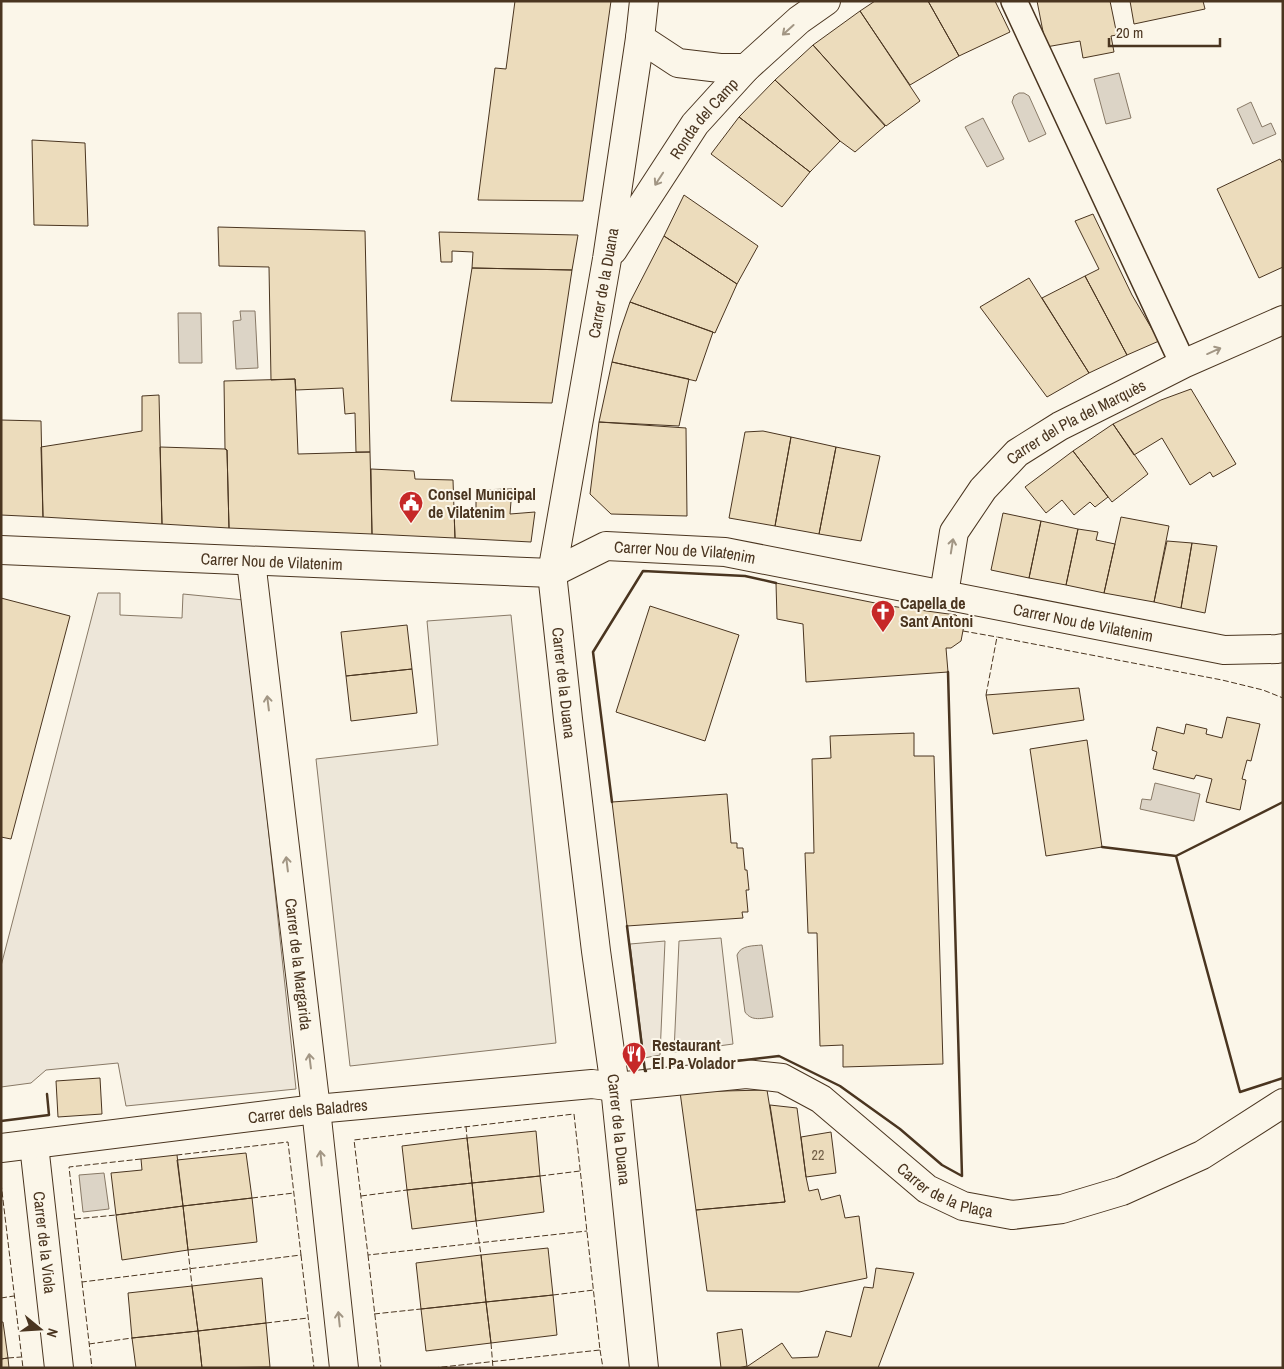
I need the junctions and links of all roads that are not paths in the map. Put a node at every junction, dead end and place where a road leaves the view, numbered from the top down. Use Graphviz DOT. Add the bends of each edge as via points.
graph roads {
  1 [pos="644,1"];
  2 [pos="826,1"];
  3 [pos="1014,1"];
  4 [pos="640,38"];
  5 [pos="746,68"];
  6 [pos="607,259"];
  7 [pos="1283,320"];
  8 [pos="1183,364"];
  9 [pos="1,550"];
  10 [pos="251,561"];
  11 [pos="552,573"];
  12 [pos="944,594"];
  13 [pos="1281,651"];
  14 [pos="614,1087"];
  15 [pos="1283,1103"];
  16 [pos="316,1109"];
  17 [pos="34,1145"];
  18 [pos="1,1148"];
  19 [pos="60,1368"];
  20 [pos="344,1368"];
  21 [pos="644,1368"];
  1 -- 4 [label="street, Carrer de la Duana"];
  2 -- 5 [label="street, Ronda del Camp, one-way" via="799,20"];
  3 -- 8 [label="street"];
  4 -- 5 [label="street" via="678,63"];
  4 -- 6 [label="street, Carrer de la Duana"];
  5 -- 6 [label="street, Ronda del Camp, one-way" via="695,124"];
  6 -- 11 [label="street, Carrer de la Duana"];
  8 -- 7 [label="street, Carrer del Pla del Marquès, one-way"];
  12 -- 8 [label="street, Carrer del Pla del Marquès, one-way" via="954,532 983,489 1017,453 1060,426"];
  9 -- 10 [label="street, Carrer Nou de Vilatenim"];
  10 -- 11 [label="street, Carrer Nou de Vilatenim"];
  16 -- 10 [label="street, Carrer de la Margarida, one-way"];
  11 -- 12 [label="street, Carrer Nou de Vilatenim" via="606,546 725,552"];
  11 -- 14 [label="street, Carrer de la Duana"];
  12 -- 13 [label="street, Carrer Nou de Vilatenim" via="1224,650"];
  14 -- 15 [label="street, Carrer de la Plaça" via="746,1074 782,1078 822,1098 927,1189 963,1206 1012,1215 1062,1209 1122,1191 1202,1155"];
  14 -- 16 [label="street, Carrer dels Baladres" via="592,1084"];
  14 -- 21 [label="street, Carrer de la Duana"];
  16 -- 17 [label="street, Carrer dels Baladres"];
  20 -- 16 [label="street, Carrer de la Margarida, one-way"];
  17 -- 18 [label="street, Carrer dels Baladres"];
  17 -- 19 [label="street, Carrer de la Viola"];
}
